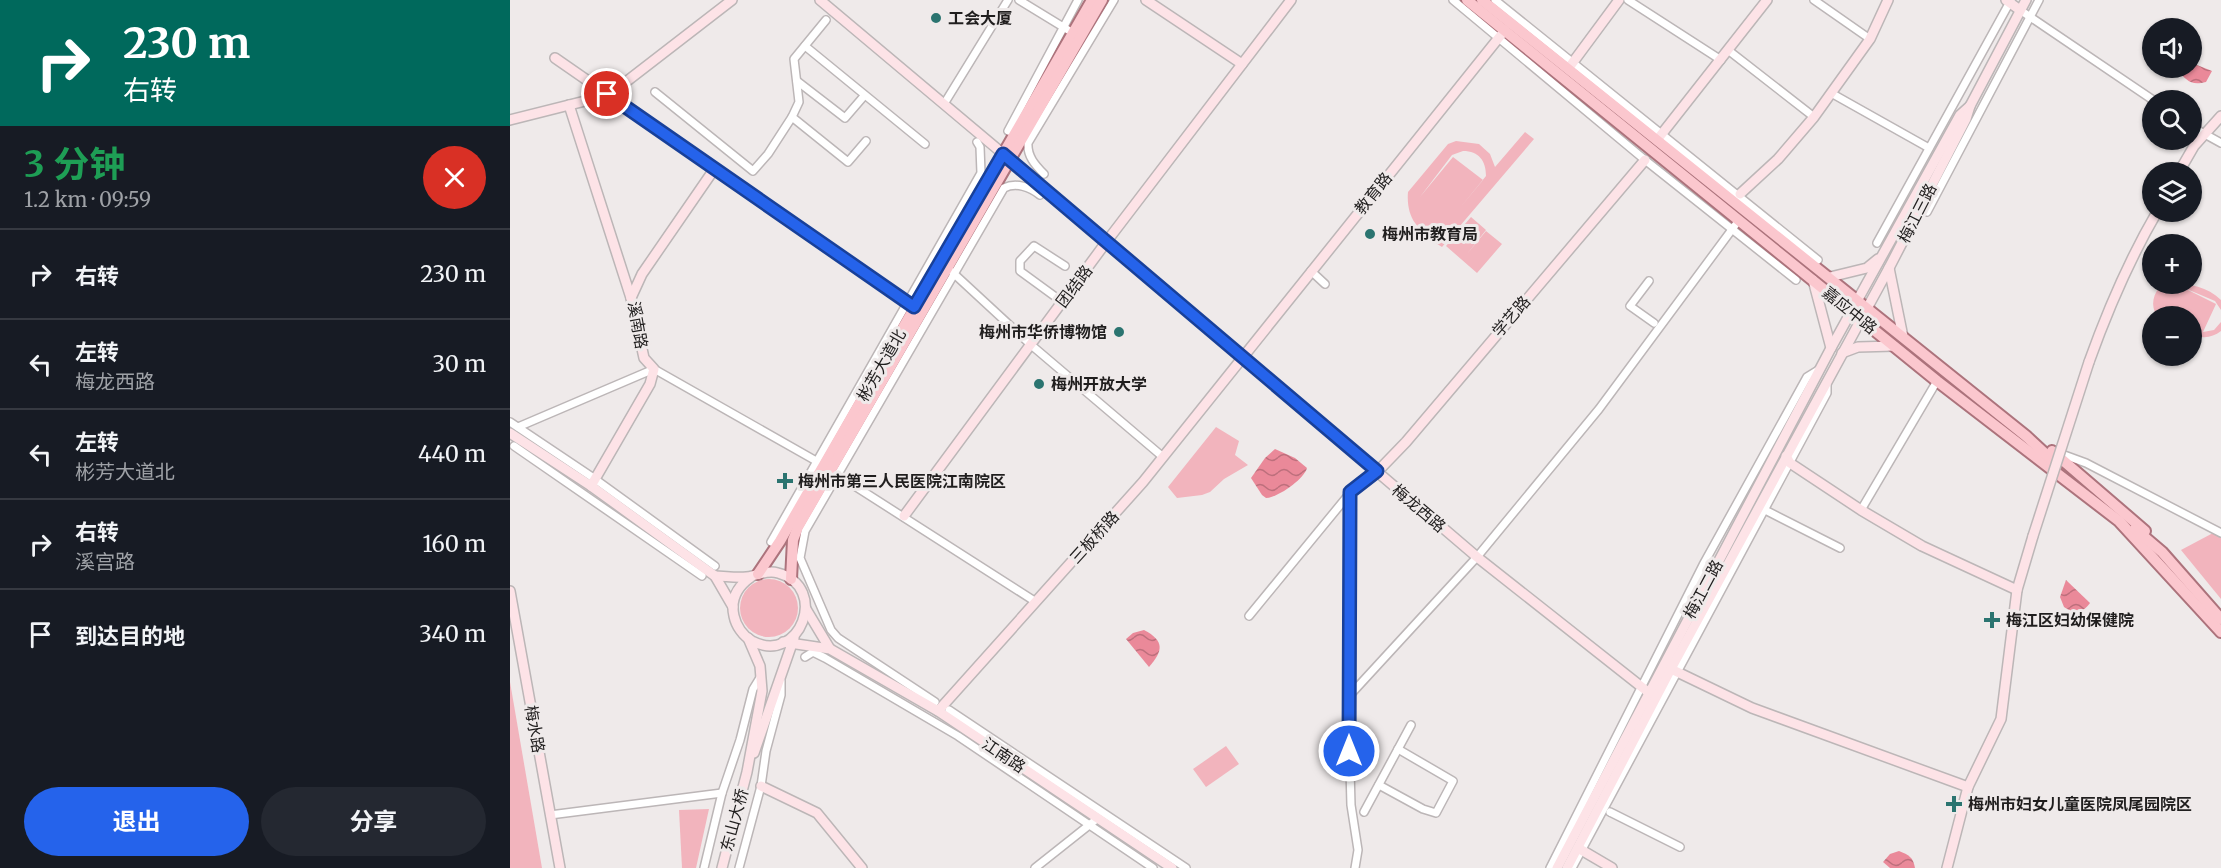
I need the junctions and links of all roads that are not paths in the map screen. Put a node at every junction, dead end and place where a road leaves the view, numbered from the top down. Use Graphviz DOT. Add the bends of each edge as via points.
graph roads {
  1 [pos="732,0"];
  2 [pos="820,0"];
  3 [pos="1008,0"];
  4 [pos="1019,0"];
  5 [pos="1078,0"];
  6 [pos="1092,0"];
  7 [pos="1102,0"];
  8 [pos="1114,0"];
  9 [pos="1146,0"];
  10 [pos="1291,0"];
  11 [pos="1453,0"];
  12 [pos="1467,0"];
  13 [pos="1482,0"];
  14 [pos="1496,0"];
  15 [pos="1618,0"];
  16 [pos="1628,0"];
  17 [pos="1814,0"];
  18 [pos="1888,0"];
  19 [pos="2006,0"];
  20 [pos="2011,0"];
  21 [pos="2026,0"];
  22 [pos="2039,0"];
  23 [pos="1764,1"];
  24 [pos="2020,10"];
  25 [pos="826,20"];
  26 [pos="1062,27"];
  27 [pos="1073,33"];
  28 [pos="1502,34"];
  29 [pos="1870,39"];
  30 [pos="805,46"];
  31 [pos="1728,50"];
  32 [pos="555,58"];
  33 [pos="1721,60"];
  34 [pos="1242,64"];
  35 [pos="1570,66"];
  36 [pos="797,81"];
  37 [pos="655,92"];
  38 [pos="1831,93"];
  39 [pos="2142,93"];
  40 [pos="609,95"];
  41 [pos="864,96"];
  42 [pos="944,104"];
  43 [pos="569,105"];
  44 [pos="1970,106"];
  45 [pos="2221,116"];
  46 [pos="792,117"];
  47 [pos="1814,117"];
  48 [pos="510,120"];
  49 [pos="1008,131"];
  50 [pos="2204,135"];
  51 [pos="1659,137"];
  52 [pos="866,141"];
  53 [pos="976,142"];
  54 [pos="2221,143"];
  55 [pos="925,144"];
  56 [pos="1929,148"];
  57 [pos="1007,157"];
  58 [pos="1645,160"];
  59 [pos="2185,162"];
  60 [pos="715,168"];
  61 [pos="1044,174"];
  62 [pos="1740,194"];
  63 [pos="1040,195"];
  64 [pos="1927,212"];
  65 [pos="2151,222"];
  66 [pos="1736,225"];
  67 [pos="1107,241"];
  68 [pos="1876,243"];
  69 [pos="1882,256"];
  70 [pos="1818,260"];
  71 [pos="1065,266"];
  72 [pos="1889,268"];
  73 [pos="950,271"];
  74 [pos="1311,271"];
  75 [pos="1830,277"];
  76 [pos="1796,280"];
  77 [pos="1813,280"];
  78 [pos="1649,281"];
  79 [pos="1325,284"];
  80 [pos="631,298"];
  81 [pos="1057,298"];
  82 [pos="1857,300"];
  83 [pos="911,305"];
  84 [pos="1867,308"];
  85 [pos="1851,311"];
  86 [pos="1861,319"];
  87 [pos="1654,323"];
  88 [pos="1903,338"];
  89 [pos="1030,344"];
  90 [pos="1894,346"];
  91 [pos="1831,348"];
  92 [pos="1842,353"];
  93 [pos="1243,357"];
  94 [pos="654,369"];
  95 [pos="1937,381"];
  96 [pos="510,422"];
  97 [pos="514,430"];
  98 [pos="2026,436"];
  99 [pos="514,446"];
  100 [pos="2050,450"];
  101 [pos="1163,457"];
  102 [pos="1788,460"];
  103 [pos="827,468"];
  104 [pos="1377,471"];
  105 [pos="593,483"];
  106 [pos="1350,492"];
  107 [pos="1861,510"];
  108 [pos="1767,511"];
  109 [pos="904,516"];
  110 [pos="2221,533"];
  111 [pos="771,543"];
  112 [pos="1840,548"];
  113 [pos="2162,552"];
  114 [pos="1477,557"];
  115 [pos="715,571"];
  116 [pos="754,575"];
  117 [pos="702,576"];
  118 [pos="791,579"];
  119 [pos="2017,590"];
  120 [pos="510,591"];
  121 [pos="1036,602"];
  122 [pos="733,607"];
  123 [pos="806,609"];
  124 [pos="1248,616"];
  125 [pos="2221,620"];
  126 [pos="2221,632"];
  127 [pos="748,638"];
  128 [pos="790,640"];
  129 [pos="830,649"];
  130 [pos="805,657"];
  131 [pos="1671,669"];
  132 [pos="761,676"];
  133 [pos="780,679"];
  134 [pos="1645,689"];
  135 [pos="1351,694"];
  136 [pos="936,706"];
  137 [pos="949,710"];
  138 [pos="1411,725"];
  139 [pos="1398,749"];
  140 [pos="747,772"];
  141 [pos="1379,784"];
  142 [pos="761,786"];
  143 [pos="1968,787"];
  144 [pos="722,793"];
  145 [pos="1364,812"];
  146 [pos="1610,812"];
  147 [pos="550,815"];
  148 [pos="1098,818"];
  149 [pos="1090,825"];
  150 [pos="1680,847"];
  151 [pos="1578,848"];
  152 [pos="560,868"];
  153 [pos="704,868"];
  154 [pos="722,868"];
  155 [pos="739,868"];
  156 [pos="862,868"];
  157 [pos="1035,868"];
  158 [pos="1153,868"];
  159 [pos="1172,868"];
  160 [pos="1186,868"];
  161 [pos="1355,868"];
  162 [pos="1550,868"];
  163 [pos="1557,868"];
  164 [pos="1567,868"];
  165 [pos="1572,868"];
  166 [pos="1612,868"];
  167 [pos="1947,868"];
  1 -- 40 [label="street"];
  2 -- 42 [label="street, 梅龙西路"];
  3 -- 42 [label="street"];
  4 -- 26 [label="street"];
  5 -- 26 [label="street"];
  6 -- 27 [label="main road, 彬芳大道北"];
  7 -- 57 [label="main road, 彬芳大道北"];
  8 -- 61 [label="street" via="1028,143 1035,164"];
  9 -- 34 [label="street"];
  10 -- 34 [label="street, 团结路"];
  11 -- 28 [label="street"];
  12 -- 28 [label="main road, 嘉应中路"];
  13 -- 35 [label="main road, 嘉应中路"];
  14 -- 35 [label="street"];
  15 -- 35 [label="street"];
  16 -- 33 [label="street"];
  17 -- 29 [label="street"];
  18 -- 29 [label="street"];
  19 -- 24 [label="street"];
  20 -- 56 [label="street"];
  21 -- 24 [label="street, 梅江三路"];
  22 -- 64 [label="street"];
  23 -- 31 [label="street"];
  24 -- 39 [label="street"];
  24 -- 44 [label="street, 梅江三路"];
  25 -- 30 [label="street"];
  26 -- 27 [label="street"];
  26 -- 49 [label="street"];
  27 -- 57 [label="main road, 彬芳大道北"];
  28 -- 58 [label="street"];
  28 -- 66 [label="main road, 嘉应中路"];
  28 -- 74 [label="street, 教育路"];
  29 -- 38 [label="street"];
  30 -- 36 [label="street" via="794,60"];
  30 -- 41 [label="street"];
  31 -- 33 [label="street"];
  31 -- 47 [label="street"];
  32 -- 40 [label="street"];
  33 -- 51 [label="street"];
  34 -- 67 [label="street, 团结路"];
  35 -- 51 [label="main road, 嘉应中路"];
  36 -- 41 [label="street" via="845,118"];
  36 -- 46 [label="street" via="799,102"];
  37 -- 46 [label="street" via="753,171"];
  38 -- 47 [label="street"];
  38 -- 56 [label="street"];
  40 -- 43 [label="street"];
  40 -- 60 [label="street"];
  41 -- 55 [label="street"];
  42 -- 57 [label="street, 梅龙西路"];
  43 -- 48 [label="street"];
  43 -- 80 [label="street"];
  44 -- 69 [label="street, 梅江三路" via="1960,115"];
  44 -- 72 [label="street, 梅江三路"];
  45 -- 50 [label="street"];
  46 -- 52 [label="street" via="848,162"];
  47 -- 62 [label="street" via="1778,159"];
  50 -- 54 [label="street"];
  50 -- 59 [label="street"];
  51 -- 70 [label="street"];
  51 -- 75 [label="main road, 嘉应中路"];
  53 -- 83 [label="street" via="980,147 981,173"];
  56 -- 68 [label="street"];
  57 -- 67 [label="street, 梅龙西路"];
  57 -- 73 [label="main road, 彬芳大道北"];
  57 -- 83 [label="main road, 彬芳大道北"];
  58 -- 66 [label="street"];
  58 -- 104 [label="street, 学艺路" via="1406,442"];
  60 -- 80 [label="street, 溪南路" via="642,274"];
  60 -- 83 [label="street"];
  63 -- 73 [label="street" via="1011,184 1004,188"];
  65 -- 119 [label="street, bridge" via="2108,308"];
  66 -- 76 [label="street"];
  66 -- 77 [label="main road, 嘉应中路"];
  66 -- 114 [label="street" via="1599,409"];
  67 -- 89 [label="street, 团结路"];
  67 -- 93 [label="street, 梅龙西路"];
  69 -- 75 [label="street" via="1867,268"];
  69 -- 82 [label="street, 梅江三路"];
  71 -- 81 [label="street" via="1034,246 1020,261 1020,271"];
  72 -- 84 [label="street, 梅江三路"];
  72 -- 88 [label="street"];
  73 -- 89 [label="street"];
  73 -- 103 [label="main road, 彬芳大道北"];
  74 -- 79 [label="street"];
  74 -- 93 [label="street, 教育路"];
  75 -- 82 [label="main road, 嘉应中路"];
  77 -- 85 [label="main road, 嘉应中路"];
  77 -- 91 [label="street"];
  78 -- 87 [label="street" via="1630,306"];
  80 -- 94 [label="street, 溪南路" via="644,358"];
  82 -- 84 [label="main road, 嘉应中路"];
  82 -- 85 [label="street, 梅江三路"];
  83 -- 103 [label="main road, 彬芳大道北"];
  84 -- 86 [label="street, 梅江三路"];
  84 -- 88 [label="main road, 嘉应中路"];
  85 -- 86 [label="main road, 嘉应中路"];
  85 -- 91 [label="street, 梅江二路"];
  86 -- 90 [label="main road, 嘉应中路"];
  86 -- 92 [label="street, 梅江二路"];
  88 -- 98 [label="main road, 嘉应中路"];
  89 -- 101 [label="street"];
  89 -- 109 [label="street, 团结路"];
  90 -- 92 [label="street" via="1858,347"];
  90 -- 95 [label="main road, 嘉应中路"];
  91 -- 134 [label="street, 梅江二路"];
  92 -- 102 [label="street, 梅江二路"];
  93 -- 101 [label="street, 三板桥路"];
  93 -- 104 [label="street, 梅龙西路"];
  94 -- 97 [label="street"];
  94 -- 103 [label="street"];
  94 -- 105 [label="street, 溪南路" via="650,384"];
  95 -- 107 [label="street"];
  95 -- 126 [label="main road, 嘉应中路" via="2027,450 2057,482 2140,544"];
  96 -- 97 [label="street"];
  97 -- 105 [label="street"];
  98 -- 100 [label="main road"];
  98 -- 113 [label="main road, 嘉应中路"];
  99 -- 117 [label="street"];
  100 -- 110 [label="street" via="2086,463"];
  100 -- 113 [label="main road" via="2128,515"];
  101 -- 121 [label="street, 三板桥路"];
  102 -- 107 [label="street"];
  102 -- 131 [label="street, 梅江二路"];
  102 -- 165 [label="street"];
  103 -- 109 [label="street"];
  103 -- 111 [label="street"];
  103 -- 116 [label="main road, 彬芳大道北"];
  103 -- 118 [label="main road, 彬芳大道北" via="793,540"];
  103 -- 136 [label="street" via="800,558 831,630"];
  104 -- 106 [label="street"];
  104 -- 114 [label="street, 梅龙西路"];
  105 -- 115 [label="street"];
  106 -- 124 [label="street"];
  106 -- 135 [label="street"];
  107 -- 119 [label="street" via="1922,546"];
  108 -- 112 [label="street"];
  109 -- 121 [label="street"];
  113 -- 125 [label="main road, 嘉应中路"];
  114 -- 134 [label="street, 梅龙西路"];
  114 -- 135 [label="street"];
  115 -- 116 [label="street"];
  115 -- 122 [label="street"];
  116 -- 118 [label="street" via="771,572"];
  116 -- 122 [label="street" via="740,586"];
  118 -- 123 [label="street" via="800,589"];
  119 -- 143 [label="street" via="2001,719"];
  120 -- 147 [label="street, 梅水路"];
  121 -- 136 [label="street, 三板桥路"];
  122 -- 127 [label="street" via="735,621"];
  123 -- 128 [label="street" via="803,623"];
  123 -- 129 [label="street, 江南路"];
  127 -- 128 [label="street" via="762,644"];
  127 -- 132 [label="street"];
  128 -- 129 [label="street, 江南路"];
  128 -- 133 [label="street"];
  129 -- 136 [label="street, 江南路"];
  130 -- 149 [label="street" via="813,652 825,658 958,736"];
  131 -- 143 [label="street" via="1752,708"];
  131 -- 151 [label="street, 梅江二路"];
  132 -- 140 [label="street" via="762,691"];
  132 -- 144 [label="street" via="753,689"];
  133 -- 140 [label="street"];
  133 -- 142 [label="street" via="782,695"];
  134 -- 162 [label="street"];
  134 -- 163 [label="street, 梅江二路"];
  135 -- 161 [label="street" via="1351,805 1358,850"];
  136 -- 148 [label="street, 江南路"];
  137 -- 160 [label="street"];
  138 -- 139 [label="street"];
  139 -- 141 [label="street"];
  139 -- 141 [label="street" via="1453,781 1436,813"];
  140 -- 154 [label="street, 东山大桥"];
  141 -- 145 [label="street"];
  142 -- 155 [label="street"];
  142 -- 156 [label="street" via="817,813"];
  143 -- 167 [label="street"];
  144 -- 147 [label="street"];
  144 -- 153 [label="street"];
  146 -- 150 [label="street"];
  147 -- 152 [label="street, 梅水路"];
  148 -- 149 [label="street"];
  148 -- 159 [label="street, 江南路"];
  149 -- 157 [label="street"];
  149 -- 158 [label="street"];
  151 -- 164 [label="street, 梅江二路"];
  151 -- 166 [label="street"];
}
